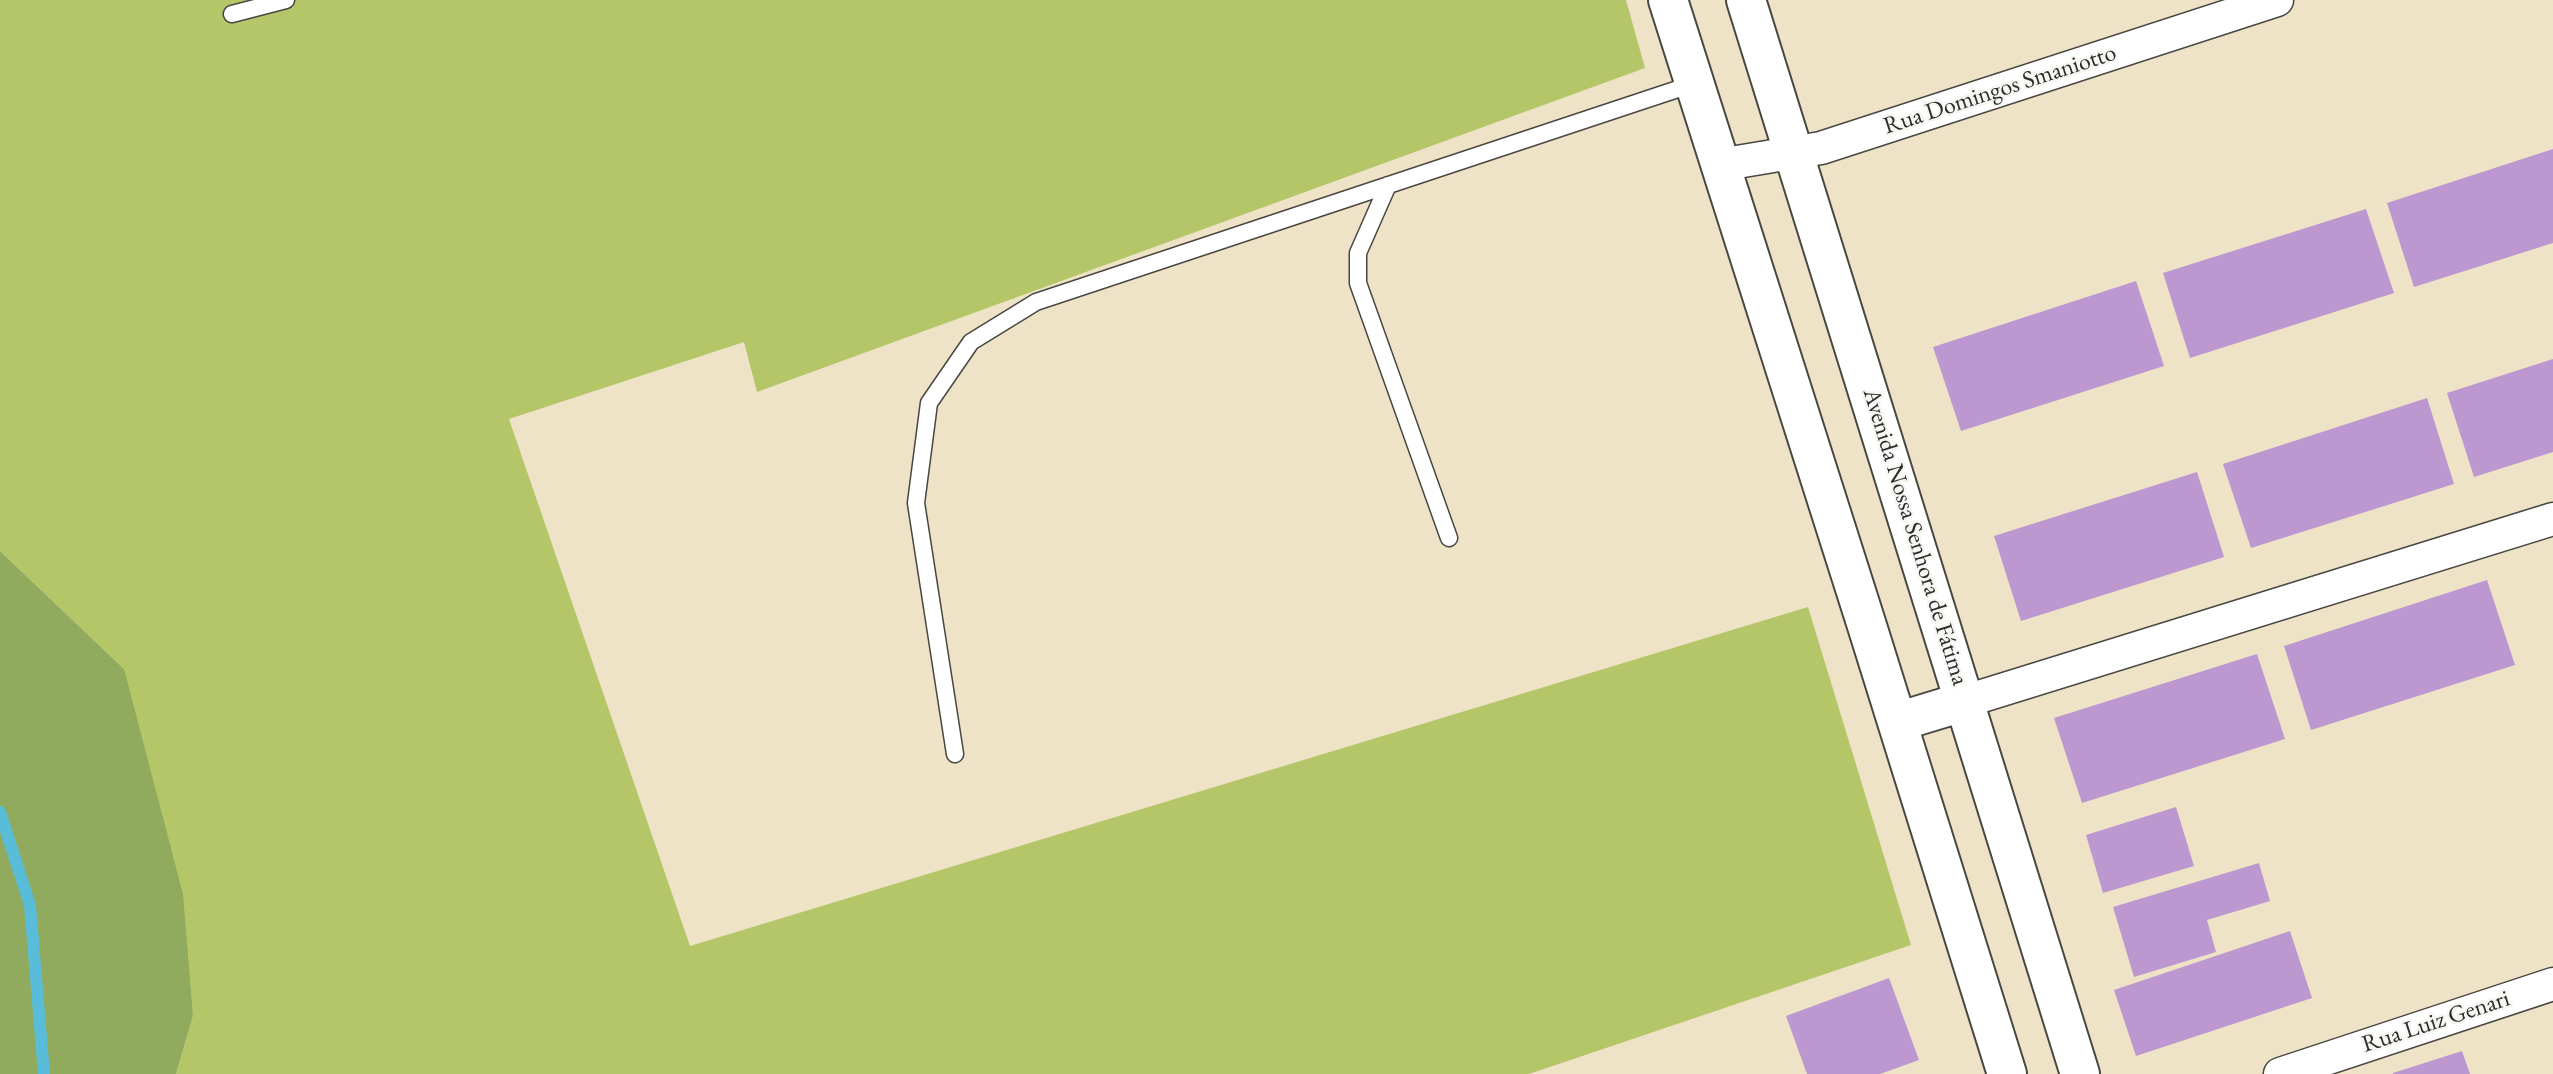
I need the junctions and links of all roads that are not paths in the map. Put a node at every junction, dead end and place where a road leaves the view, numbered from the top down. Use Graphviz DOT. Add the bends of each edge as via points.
graph roads {
  1 [pos="286,0"];
  2 [pos="1668,0"];
  3 [pos="1746,0"];
  4 [pos="2277,0"];
  5 [pos="232,14"];
  6 [pos="1693,84"];
  7 [pos="1794,152"];
  8 [pos="1719,165"];
  9 [pos="1388,185"];
  10 [pos="2553,519"];
  11 [pos="1448,538"];
  12 [pos="1966,701"];
  13 [pos="1897,722"];
  14 [pos="955,754"];
  15 [pos="2553,984"];
  16 [pos="2007,1074"];
  17 [pos="2080,1074"];
  18 [pos="2280,1074"];
  1 -- 5 [label="lane"];
  2 -- 6 [label="street"];
  3 -- 7 [label="street, Avenida Nossa Senhora de Fátima"];
  4 -- 7 [label="street, Rua Domingos Smaniotto" via="1821,148"];
  6 -- 8 [label="street"];
  6 -- 9 [label="lane"];
  7 -- 8 [label="street, Rua Domingos Smaniotto"];
  7 -- 12 [label="street, Avenida Nossa Senhora de Fátima"];
  8 -- 13 [label="street"];
  9 -- 11 [label="lane" via="1358,253 1358,283"];
  9 -- 14 [label="lane" via="1036,302 971,342 929,403 916,503"];
  10 -- 12 [label="street"];
  12 -- 13 [label="street"];
  12 -- 17 [label="street, Avenida Nossa Senhora de Fátima"];
  13 -- 16 [label="street"];
  15 -- 18 [label="street, Rua Luiz Genari"];
}
